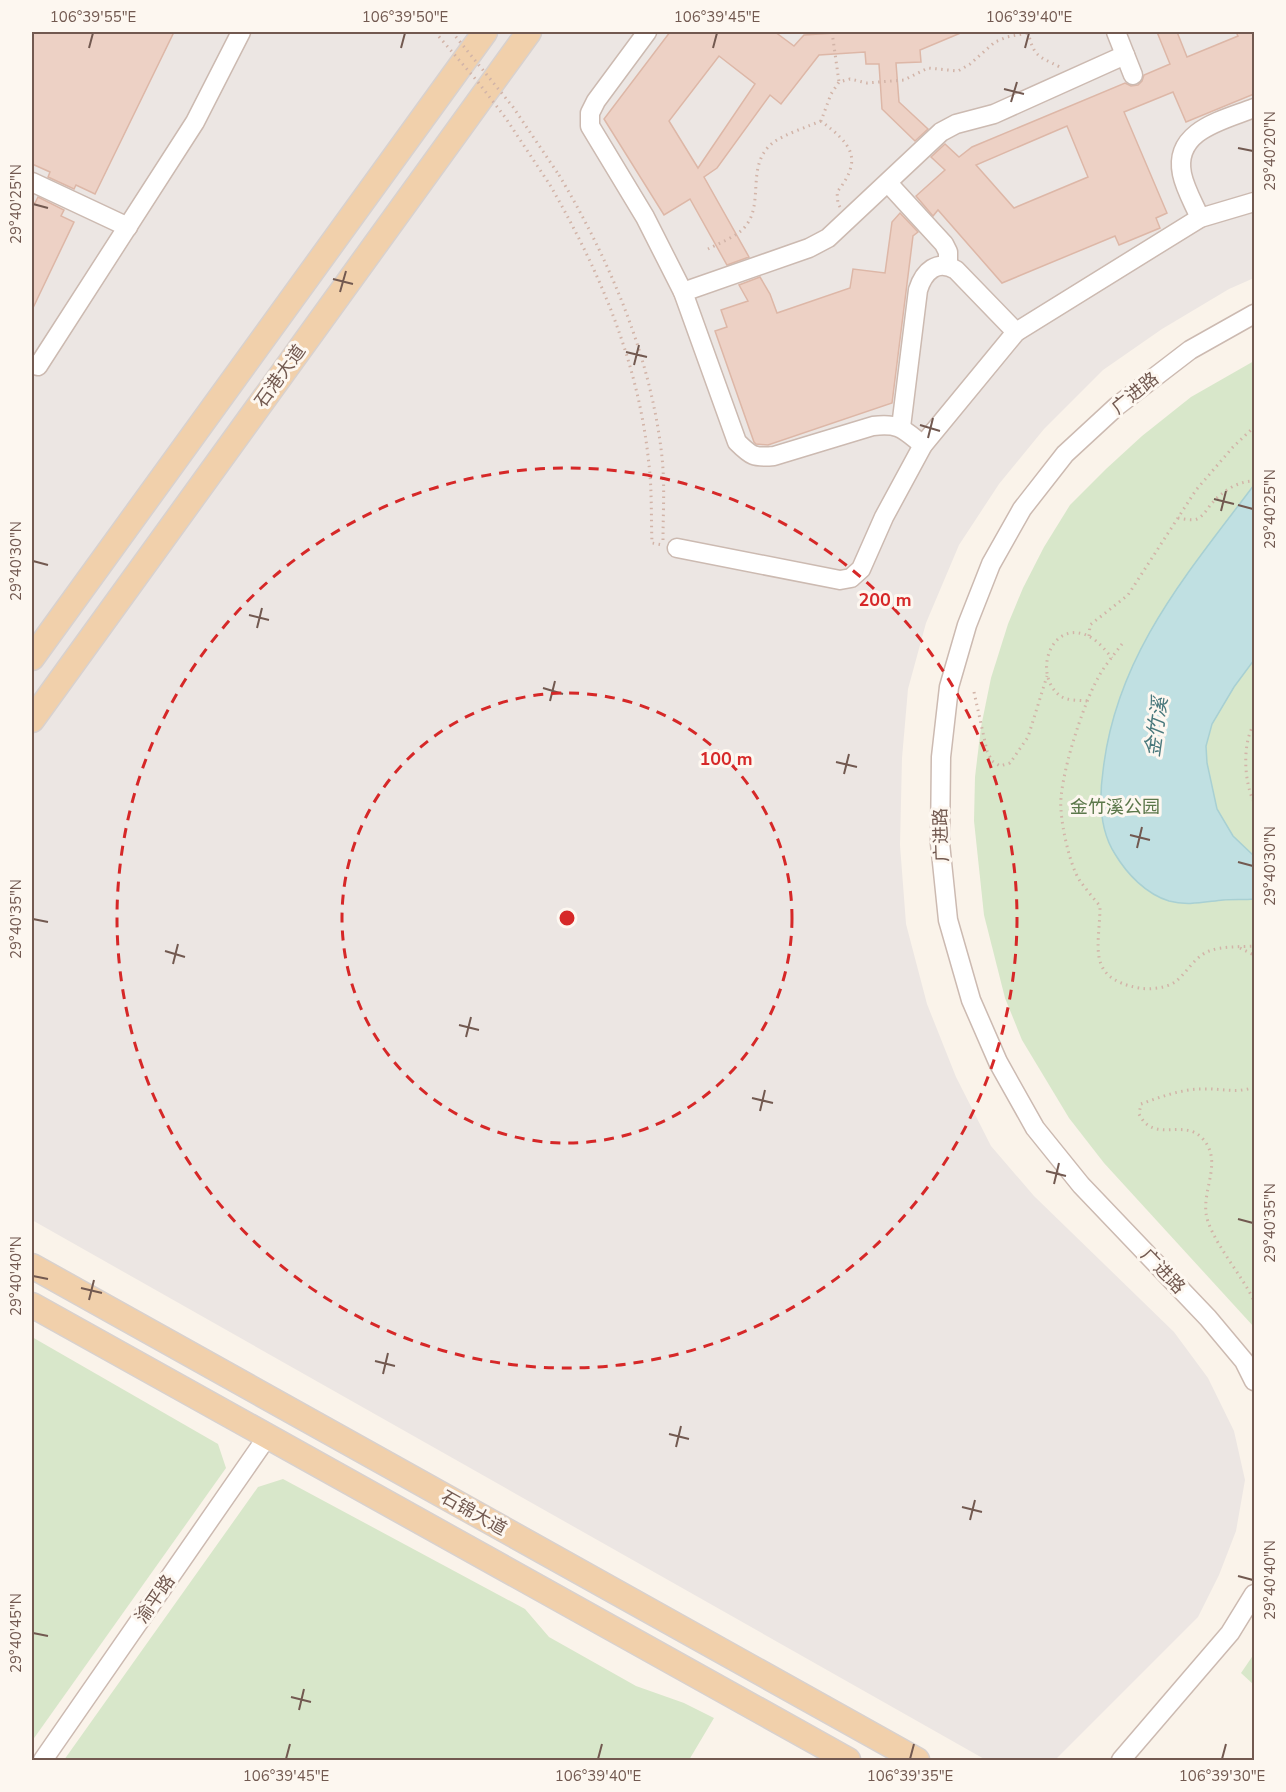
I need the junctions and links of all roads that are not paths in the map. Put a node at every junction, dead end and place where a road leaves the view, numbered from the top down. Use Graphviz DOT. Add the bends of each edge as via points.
graph roads {
  1 [pos="241,32"];
  2 [pos="485,32"];
  3 [pos="529,32"];
  4 [pos="647,32"];
  5 [pos="1116,32"];
  6 [pos="1125,55"];
  7 [pos="1133,75"];
  8 [pos="1254,108"];
  9 [pos="32,182"];
  10 [pos="888,183"];
  11 [pos="1254,202"];
  12 [pos="1200,218"];
  13 [pos="128,227"];
  14 [pos="948,265"];
  15 [pos="683,292"];
  16 [pos="1254,314"];
  17 [pos="1016,332"];
  18 [pos="35,365"];
  19 [pos="901,427"];
  20 [pos="922,445"];
  21 [pos="677,548"];
  22 [pos="32,658"];
  23 [pos="32,720"];
  24 [pos="32,1266"];
  25 [pos="32,1305"];
  26 [pos="1254,1381"];
  27 [pos="267,1437"];
  28 [pos="1254,1594"];
  29 [pos="42,1761"];
  30 [pos="848,1761"];
  31 [pos="917,1761"];
  32 [pos="1121,1761"];
  1 -- 13 [label="street" via="195,122"];
  2 -- 22 [label="main road, 石港大道"];
  3 -- 23 [label="main road, 石港大道"];
  4 -- 15 [label="street" via="596,101 590,113 590,126 645,217"];
  5 -- 6 [label="street"];
  6 -- 7 [label="street"];
  6 -- 10 [label="street" via="994,114 941,132"];
  8 -- 12 [label="street" via="1207,127 1188,140 1182,176"];
  9 -- 13 [label="street"];
  10 -- 14 [label="street" via="944,244"];
  10 -- 15 [label="street" via="828,238"];
  11 -- 12 [label="street"];
  12 -- 17 [label="street"];
  13 -- 18 [label="street"];
  14 -- 17 [label="street"];
  14 -- 19 [label="street" via="939,265 929,272 918,290"];
  15 -- 19 [label="street" via="737,442 748,454 774,456 873,426"];
  16 -- 26 [label="street, 广进路" via="1190,350 1117,406 1065,454 1022,509 991,564 967,625 949,687 941,757 940,843 948,920 971,1000 998,1062 1035,1128 1082,1185 1208,1318 1244,1361"];
  17 -- 20 [label="street"];
  19 -- 20 [label="street"];
  20 -- 21 [label="street" via="861,569 851,578 840,580"];
  24 -- 31 [label="main road, 石锦大道"];
  25 -- 27 [label="main road, 石锦大道"];
  27 -- 29 [label="street, 渝平路"];
  27 -- 30 [label="main road, 石锦大道"];
  28 -- 32 [label="street" via="1230,1633"];
}
